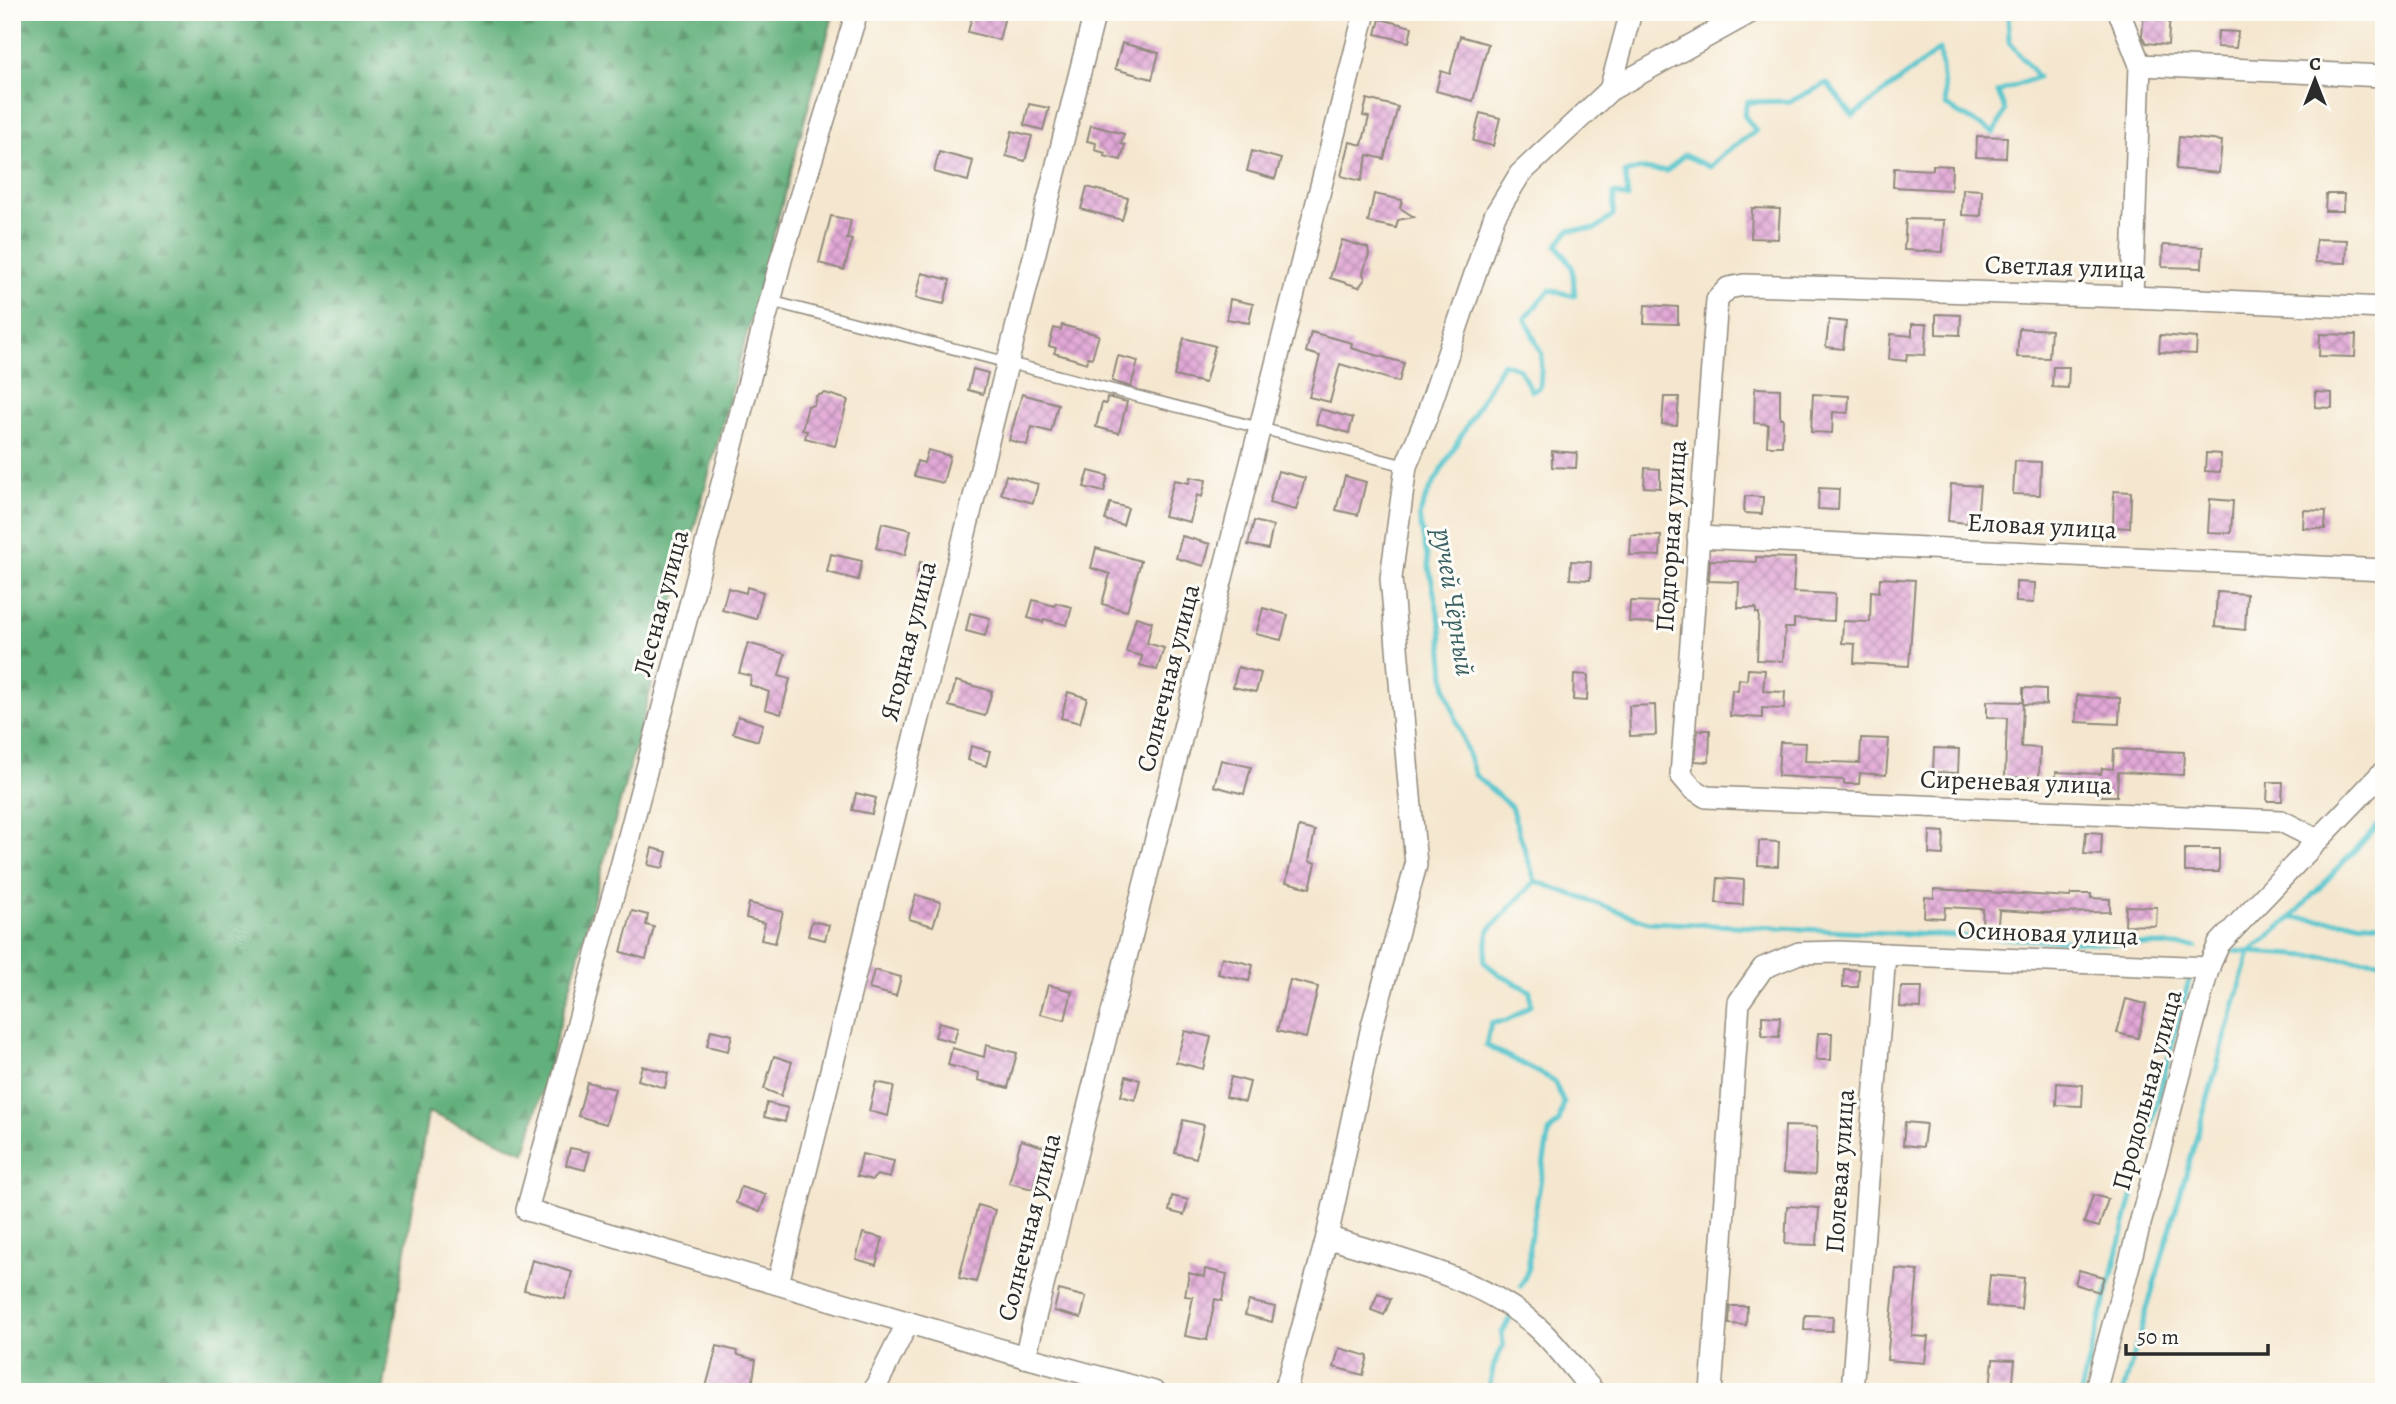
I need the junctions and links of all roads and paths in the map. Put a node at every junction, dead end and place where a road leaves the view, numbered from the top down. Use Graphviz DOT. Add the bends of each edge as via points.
graph roads {
  1 [pos="857,12"];
  2 [pos="1095,12"];
  3 [pos="1366,12"];
  4 [pos="1631,12"];
  5 [pos="1751,12"];
  6 [pos="2119,12"];
  7 [pos="2140,65"];
  8 [pos="2384,76"];
  9 [pos="1610,90"];
  10 [pos="1744,285"];
  11 [pos="2132,297"];
  12 [pos="770,301"];
  13 [pos="2384,308"];
  14 [pos="1006,364"];
  15 [pos="1260,427"];
  16 [pos="1406,466"];
  17 [pos="1698,537"];
  18 [pos="2384,570"];
  19 [pos="2384,771"];
  20 [pos="1706,797"];
  21 [pos="2319,840"];
  22 [pos="1885,954"];
  23 [pos="2209,968"];
  24 [pos="1327,1237"];
  25 [pos="778,1283"];
  26 [pos="908,1322"];
  27 [pos="1025,1357"];
  28 [pos="873,1392"];
  29 [pos="1154,1392"];
  30 [pos="1282,1392"];
  31 [pos="1594,1392"];
  32 [pos="1711,1392"];
  33 [pos="1852,1392"];
  34 [pos="2095,1392"];
  1 -- 12 [label="street, Лесная улица"];
  2 -- 14 [label="street, Ягодная улица"];
  3 -- 15 [label="street, Солнечная улица"];
  4 -- 9 [label="street"];
  5 -- 9 [label="street"];
  6 -- 7 [label="street"];
  7 -- 8 [label="street"];
  7 -- 11 [label="street"];
  9 -- 16 [label="street" via="1520,174 1495,215"];
  10 -- 11 [label="street, Светлая улица"];
  10 -- 17 [label="street, Подгорная улица" via="1728,288 1717,300"];
  11 -- 13 [label="street, Светлая улица"];
  12 -- 14 [label="lane"];
  12 -- 25 [label="street, Лесная улица" via="527,1210"];
  14 -- 15 [label="lane"];
  14 -- 25 [label="street, Ягодная улица"];
  15 -- 16 [label="lane"];
  15 -- 27 [label="street, Солнечная улица"];
  16 -- 24 [label="street" via="1391,579 1416,865 1372,1026"];
  17 -- 18 [label="street, Еловая улица"];
  17 -- 20 [label="street, Подгорная улица" via="1681,775"];
  19 -- 21 [label="street, Продольная улица"];
  20 -- 21 [label="street, Сиреневая улица" via="2281,821"];
  21 -- 23 [label="street, Продольная улица" via="2219,944"];
  22 -- 23 [label="street, Осиновая улица"];
  22 -- 32 [label="street, Осиновая улица" via="1799,953 1763,968 1739,1002"];
  22 -- 33 [label="street, Полевая улица"];
  23 -- 34 [label="street, Продольная улица"];
  24 -- 30 [label="street"];
  24 -- 31 [label="street" via="1449,1276 1498,1299 1538,1328"];
  25 -- 26 [label="street"];
  26 -- 27 [label="street"];
  26 -- 28 [label="street"];
  27 -- 29 [label="street"];
}
